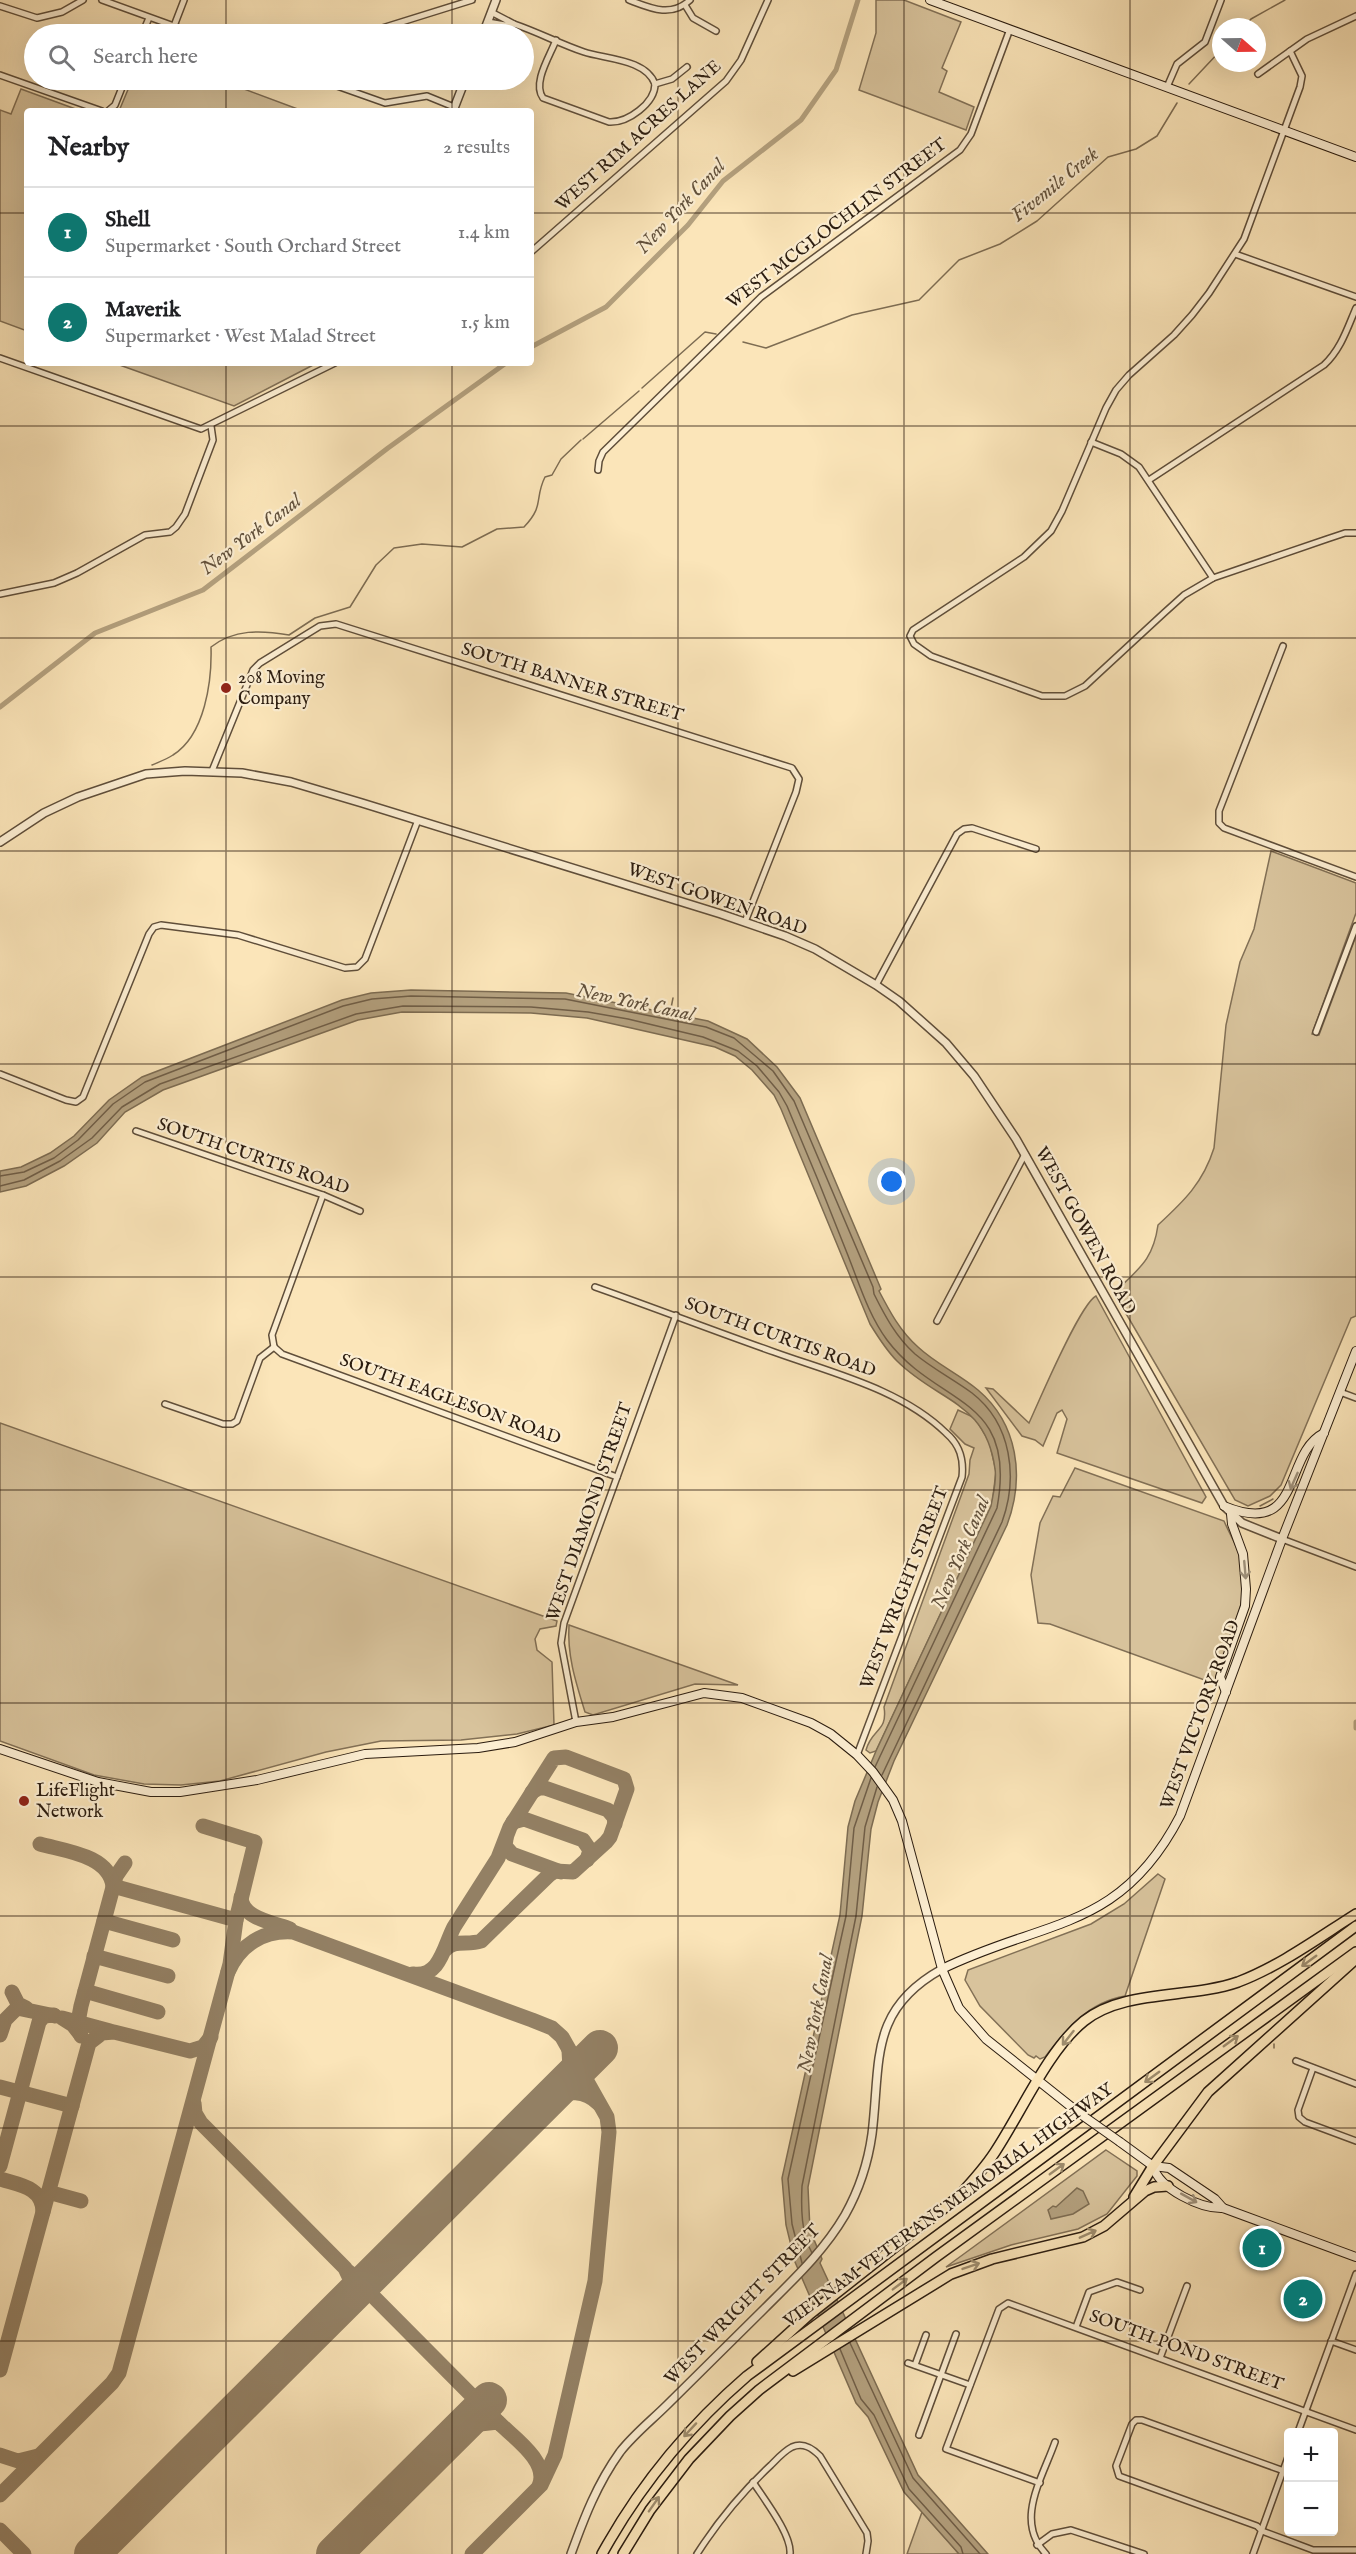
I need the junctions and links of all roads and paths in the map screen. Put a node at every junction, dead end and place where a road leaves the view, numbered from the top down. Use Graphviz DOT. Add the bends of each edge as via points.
graph roads {
  1 [pos="83,0"];
  2 [pos="102,0"];
  3 [pos="184,0"];
  4 [pos="472,0"];
  5 [pos="496,0"];
  6 [pos="629,0"];
  7 [pos="690,0"];
  8 [pos="768,0"];
  9 [pos="930,0"];
  10 [pos="1221,0"];
  11 [pos="116,2"];
  12 [pos="685,5"];
  13 [pos="0,6"];
  14 [pos="491,12"];
  15 [pos="1356,16"];
  16 [pos="148,18"];
  17 [pos="488,22"];
  18 [pos="146,24"];
  19 [pos="168,24"];
  20 [pos="175,24"];
  21 [pos="395,24"];
  22 [pos="500,24"];
  23 [pos="514,24"];
  24 [pos="1010,29"];
  25 [pos="716,31"];
  26 [pos="534,32"];
  27 [pos="556,40"];
  28 [pos="1290,51"];
  29 [pos="687,67"];
  30 [pos="1258,74"];
  31 [pos="0,75"];
  32 [pos="24,83"];
  33 [pos="655,84"];
  34 [pos="1167,87"];
  35 [pos="42,90"];
  36 [pos="121,90"];
  37 [pos="348,90"];
  38 [pos="461,90"];
  39 [pos="94,108"];
  40 [pos="112,108"];
  41 [pos="452,108"];
  42 [pos="454,108"];
  43 [pos="1283,130"];
  44 [pos="1356,157"];
  45 [pos="534,249"];
  46 [pos="1235,254"];
  47 [pos="1356,297"];
  48 [pos="1356,308"];
  49 [pos="0,358"];
  50 [pos="329,366"];
  51 [pos="211,426"];
  52 [pos="1091,442"];
  53 [pos="598,470"];
  54 [pos="1149,480"];
  55 [pos="1356,533"];
  56 [pos="1213,578"];
  57 [pos="0,594"];
  58 [pos="1283,646"];
  59 [pos="212,771"];
  60 [pos="418,820"];
  61 [pos="0,842"];
  62 [pos="1036,849"];
  63 [pos="1356,877"];
  64 [pos="745,922"];
  65 [pos="1356,926"];
  66 [pos="876,985"];
  67 [pos="1317,1032"];
  68 [pos="0,1074"];
  69 [pos="136,1131"];
  70 [pos="1025,1154"];
  71 [pos="323,1195"];
  72 [pos="360,1211"];
  73 [pos="595,1287"];
  74 [pos="676,1316"];
  75 [pos="937,1321"];
  76 [pos="274,1347"];
  77 [pos="1356,1351"];
  78 [pos="1340,1392"];
  79 [pos="1356,1398"];
  80 [pos="165,1404"];
  81 [pos="947,1433"];
  82 [pos="1324,1433"];
  83 [pos="617,1478"];
  84 [pos="1224,1506"];
  85 [pos="1231,1514"];
  86 [pos="1282,1539"];
  87 [pos="1356,1567"];
  88 [pos="1226,1692"];
  89 [pos="576,1722"];
  90 [pos="0,1749"];
  91 [pos="857,1755"];
  92 [pos="1356,1914"];
  93 [pos="1356,1926"];
  94 [pos="1356,1952"];
  95 [pos="1356,1959"];
  96 [pos="942,1969"];
  97 [pos="1296,2061"];
  98 [pos="1313,2068"];
  99 [pos="1038,2081"];
  100 [pos="1356,2084"];
  101 [pos="1356,2142"];
  102 [pos="1153,2166"];
  103 [pos="1168,2186"];
  104 [pos="1131,2201"];
  105 [pos="1223,2208"];
  106 [pos="1356,2258"];
  107 [pos="1356,2274"];
  108 [pos="1187,2286"];
  109 [pos="1140,2290"];
  110 [pos="1076,2327"];
  111 [pos="956,2334"];
  112 [pos="926,2335"];
  113 [pos="1331,2342"];
  114 [pos="826,2346"];
  115 [pos="1356,2350"];
  116 [pos="1160,2358"];
  117 [pos="941,2375"];
  118 [pos="970,2385"];
  119 [pos="1305,2412"];
  120 [pos="705,2414"];
  121 [pos="1300,2428"];
  122 [pos="1356,2430"];
  123 [pos="919,2435"];
  124 [pos="1055,2442"];
  125 [pos="1284,2471"];
  126 [pos="753,2482"];
  127 [pos="1040,2482"];
  128 [pos="1262,2531"];
  129 [pos="1037,2545"];
  130 [pos="1356,2550"];
  131 [pos="571,2554"];
  132 [pos="602,2554"];
  133 [pos="623,2554"];
  134 [pos="697,2554"];
  135 [pos="790,2554"];
  136 [pos="866,2554"];
  137 [pos="1046,2554"];
  138 [pos="1144,2554"];
  139 [pos="1253,2554"];
  1 -- 13 [label="street" via="62,12 37,18"];
  2 -- 11 [label="street"];
  3 -- 20 [label="street"];
  4 -- 21 [label="street"];
  5 -- 14 [label="street"];
  6 -- 12 [label="street" via="670,11"];
  7 -- 12 [label="street"];
  8 -- 45 [label="street, WEST RIM ACRES LANE" via="741,60 726,81"];
  9 -- 24 [label="main road"];
  10 -- 34 [label="street" via="1205,42 1177,64"];
  11 -- 16 [label="street"];
  12 -- 25 [label="street" via="693,18"];
  14 -- 17 [label="street"];
  14 -- 23 [label="street"];
  15 -- 28 [label="street"];
  16 -- 18 [label="street"];
  16 -- 19 [label="street"];
  17 -- 22 [label="street"];
  24 -- 34 [label="main road"];
  24 -- 53 [label="street, WEST MCGLOCHLIN STREET" via="970,134 960,150 761,297 603,452"];
  26 -- 27 [label="street"];
  27 -- 33 [label="street" via="645,70"];
  27 -- 33 [label="street" via="539,84 543,98 609,122 619,122 652,97"];
  28 -- 30 [label="street"];
  28 -- 43 [label="street" via="1302,76"];
  29 -- 33 [label="street" via="672,79"];
  31 -- 32 [label="street"];
  34 -- 43 [label="main road"];
  35 -- 39 [label="street"];
  36 -- 40 [label="street"];
  37 -- 41 [label="street" via="385,103 427,96"];
  38 -- 42 [label="street"];
  43 -- 44 [label="main road"];
  43 -- 46 [label="street"];
  46 -- 47 [label="street"];
  46 -- 52 [label="street" via="1192,315 1116,390"];
  48 -- 54 [label="street" via="1343,341 1324,365"];
  49 -- 51 [label="street" via="194,428"];
  50 -- 51 [label="street"];
  51 -- 57 [label="street" via="213,440 185,514 170,532 145,535 54,583"];
  52 -- 54 [label="street" via="1131,459"];
  52 -- 56 [label="street" via="1051,531 1024,556 913,630 910,636 914,644 931,656 1042,696 1065,696 1085,686 1184,596"];
  54 -- 56 [label="street"];
  55 -- 56 [label="street"];
  58 -- 63 [label="street" via="1219,811 1219,823"];
  59 -- 60 [label="street, WEST GOWEN ROAD" via="291,782"];
  59 -- 61 [label="street, WEST GOWEN ROAD" via="150,773 78,797 44,813"];
  59 -- 64 [label="street, SOUTH BANNER STREET" via="254,670 320,626 336,624 786,765 797,773 796,792"];
  60 -- 64 [label="street, WEST GOWEN ROAD"];
  60 -- 68 [label="street" via="365,959 357,967 345,968 238,935 154,927 83,1097 76,1102 66,1100"];
  62 -- 66 [label="street" via="972,828 957,834"];
  64 -- 66 [label="street, WEST GOWEN ROAD" via="815,949"];
  65 -- 67 [label="street"];
  66 -- 70 [label="street, WEST GOWEN ROAD" via="946,1043 985,1091"];
  69 -- 71 [label="street, SOUTH CURTIS ROAD"];
  70 -- 75 [label="street"];
  70 -- 84 [label="street, WEST GOWEN ROAD"];
  71 -- 72 [label="street, SOUTH CURTIS ROAD"];
  71 -- 76 [label="street" via="272,1335"];
  73 -- 74 [label="street, SOUTH CURTIS ROAD"];
  74 -- 81 [label="street, SOUTH CURTIS ROAD" via="878,1390 923,1414"];
  74 -- 83 [label="street, WEST DIAMOND STREET"];
  76 -- 80 [label="street" via="260,1358 237,1421 232,1424"];
  76 -- 83 [label="street, SOUTH EAGLESON ROAD" via="282,1354"];
  77 -- 78 [label="main road, WEST VICTORY ROAD"];
  78 -- 79 [label="street"];
  78 -- 82 [label="main road, WEST VICTORY ROAD"];
  81 -- 91 [label="street, WEST WRIGHT STREET" via="962,1455 962,1478"];
  82 -- 84 [label="main road, one-way" via="1306,1449 1290,1489 1279,1504 1262,1512"];
  82 -- 86 [label="main road, WEST VICTORY ROAD"];
  83 -- 89 [label="street, WEST DIAMOND STREET" via="564,1623 561,1643"];
  84 -- 85 [label="street, WEST GOWEN ROAD"];
  85 -- 86 [label="street" via="1250,1527"];
  85 -- 88 [label="main road, one-way" via="1243,1554 1246,1589 1245,1606 1220,1677"];
  86 -- 87 [label="street"];
  86 -- 88 [label="main road, WEST VICTORY ROAD"];
  88 -- 96 [label="main road, WEST VICTORY ROAD" via="1180,1816 1156,1857 1131,1884 1081,1916 967,1956"];
  89 -- 90 [label="main road" via="515,1742 478,1748 365,1754 257,1780 180,1792 151,1792 98,1782"];
  89 -- 91 [label="main road" via="613,1717 704,1694 742,1698 811,1723"];
  91 -- 96 [label="main road" via="898,1810"];
  92 -- 99 [label="highway, one-way" via="1275,1965 1237,1982 1199,1992 1125,2002 1094,2014 1074,2031"];
  93 -- 120 [label="highway, VIETNAM VETERANS MEMORIAL HIGHWAY, one-way" via="754,2370"];
  114 -- 94 [label="highway, VIETNAM VETERANS MEMORIAL HIGHWAY, one-way" via="854,2320"];
  95 -- 102 [label="highway" via="1208,2092"];
  96 -- 99 [label="main road" via="959,2008 979,2031"];
  96 -- 131 [label="street, WEST WRIGHT STREET" via="922,1980 887,2024 879,2053 872,2135 862,2178 844,2216 799,2274 621,2451 592,2497"];
  97 -- 98 [label="street"];
  98 -- 100 [label="street"];
  98 -- 101 [label="street" via="1299,2117"];
  99 -- 102 [label="main road, bridge"];
  99 -- 120 [label="highway" via="995,2152 957,2198 810,2314"];
  102 -- 103 [label="main road" via="1155,2175"];
  102 -- 104 [label="highway"];
  102 -- 105 [label="main road" via="1169,2168"];
  103 -- 104 [label="highway" via="1154,2187"];
  103 -- 105 [label="main road, one-way" via="1210,2208"];
  114 -- 104 [label="highway, one-way" via="960,2270 1094,2232"];
  105 -- 106 [label="main road"];
  107 -- 113 [label="street"];
  108 -- 116 [label="street"];
  109 -- 110 [label="street" via="1117,2282 1089,2292"];
  110 -- 116 [label="street, SOUTH POND STREET"];
  110 -- 118 [label="street, SOUTH POND STREET" via="1005,2303 999,2309"];
  111 -- 117 [label="street"];
  112 -- 117 [label="street" via="912,2364"];
  113 -- 115 [label="street"];
  113 -- 119 [label="street"];
  133 -- 114 [label="highway, one-way" via="650,2510 723,2422 759,2390"];
  116 -- 119 [label="street, SOUTH POND STREET"];
  117 -- 118 [label="street"];
  117 -- 123 [label="street"];
  118 -- 127 [label="street" via="946,2449"];
  119 -- 121 [label="street"];
  119 -- 122 [label="street, SOUTH POND STREET"];
  120 -- 132 [label="highway, VIETNAM VETERANS MEMORIAL HIGHWAY, one-way" via="650,2478"];
  124 -- 127 [label="street"];
  125 -- 128 [label="street"];
  125 -- 128 [label="street" via="1142,2420 1131,2424 1116,2466 1119,2476"];
  126 -- 134 [label="street"];
  126 -- 135 [label="street" via="787,2537"];
  126 -- 136 [label="street" via="793,2446 813,2448 863,2526 868,2541"];
  127 -- 129 [label="street" via="1029,2517"];
  128 -- 130 [label="street" via="1313,2550"];
  128 -- 139 [label="street"];
  129 -- 137 [label="street"];
  129 -- 138 [label="street" via="1052,2534 1071,2530"];
}
